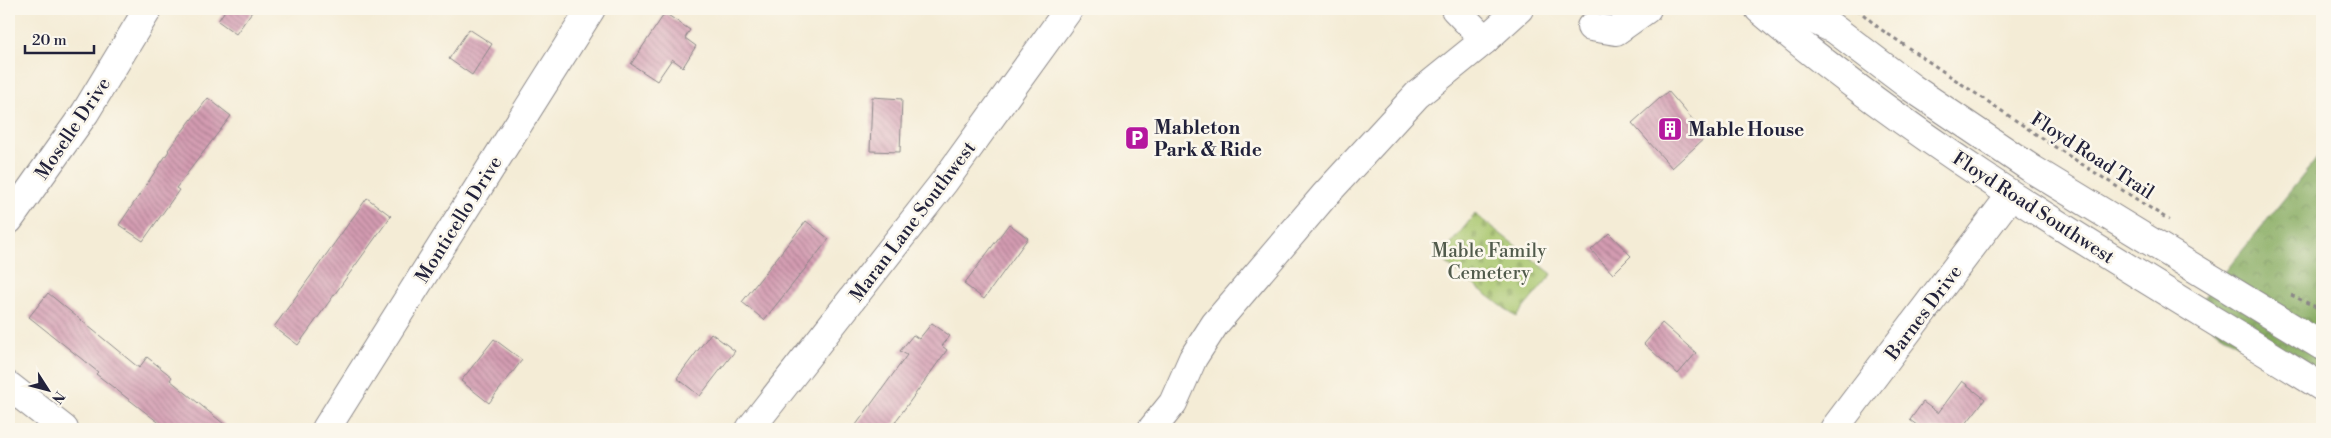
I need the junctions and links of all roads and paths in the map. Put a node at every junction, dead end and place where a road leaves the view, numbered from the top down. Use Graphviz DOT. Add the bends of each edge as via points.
graph roads {
  1 [pos="148,9"];
  2 [pos="591,9"];
  3 [pos="1069,9"];
  4 [pos="1455,9"];
  5 [pos="1519,9"];
  6 [pos="1647,9"];
  7 [pos="1759,9"];
  8 [pos="1791,9"];
  9 [pos="1808,9"];
  10 [pos="1856,9"];
  11 [pos="1600,18"];
  12 [pos="1837,31"];
  13 [pos="1485,40"];
  14 [pos="2011,195"];
  15 [pos="9,220"];
  16 [pos="2169,221"];
  17 [pos="2287,293"];
  18 [pos="2322,310"];
  19 [pos="2322,346"];
  20 [pos="9,386"];
  21 [pos="2322,387"];
  22 [pos="1161,424"];
  23 [pos="64,429"];
  24 [pos="326,429"];
  25 [pos="750,429"];
  26 [pos="1834,429"];
  1 -- 15 [label="street, Moselle Drive" via="85,113"];
  2 -- 24 [label="street, Monticello Drive"];
  3 -- 25 [label="street, Maran Lane Southwest" via="944,182"];
  4 -- 13 [label="street"];
  5 -- 13 [label="street"];
  6 -- 11 [label="street" via="1616,30"];
  7 -- 14 [label="street, Floyd Road Southwest" via="1848,82"];
  8 -- 12 [label="street"];
  9 -- 12 [label="street, Floyd Road Southwest"];
  10 -- 16 [label="path, Floyd Road Trail" via="1879,28"];
  12 -- 19 [label="street, Floyd Road Southwest" via="1912,88 2032,169"];
  13 -- 22 [label="street" via="1417,95 1324,196 1215,324 1193,358"];
  14 -- 21 [label="street, Floyd Road Southwest"];
  14 -- 26 [label="street, Barnes Drive"];
  17 -- 18 [label="path"];
  20 -- 23 [label="street"];
}
